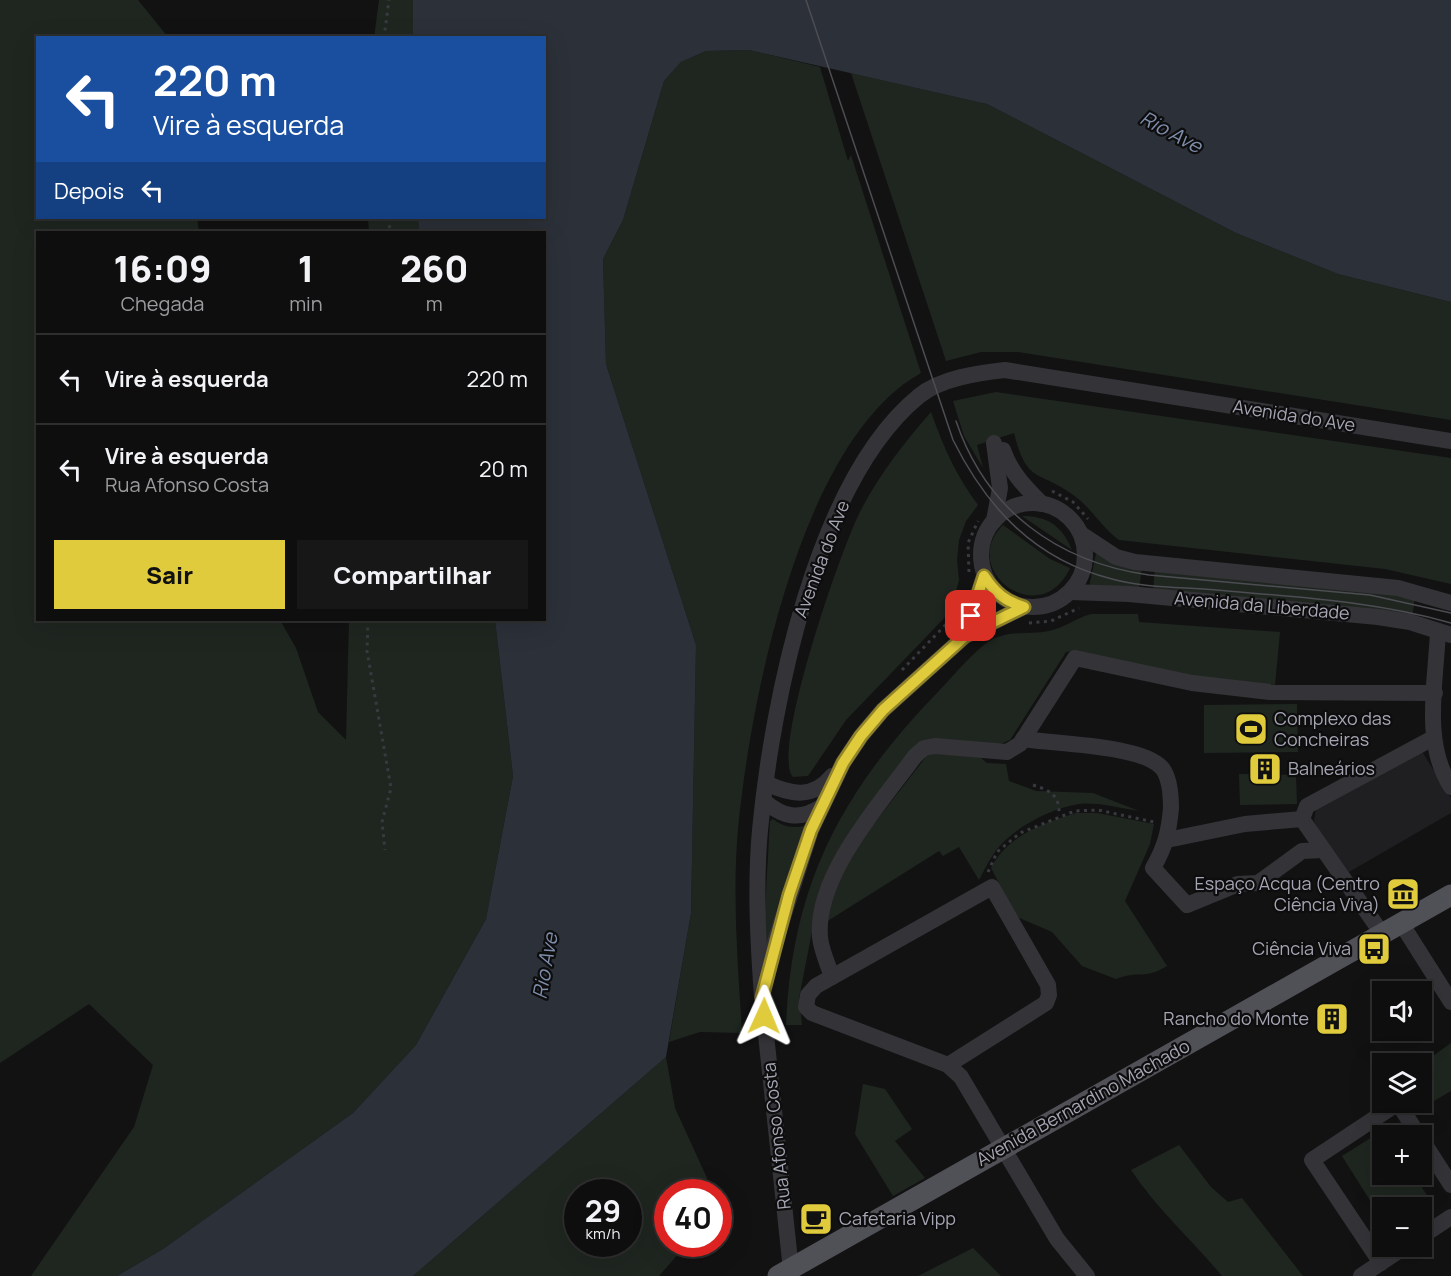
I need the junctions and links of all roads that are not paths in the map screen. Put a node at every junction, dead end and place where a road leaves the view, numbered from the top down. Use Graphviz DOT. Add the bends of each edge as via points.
graph roads {
  1 [pos="1451,441"];
  2 [pos="1044,496"];
  3 [pos="987,520"];
  4 [pos="1086,530"];
  5 [pos="977,578"];
  6 [pos="1070,592"];
  7 [pos="1451,603"];
  8 [pos="1024,607"];
  9 [pos="1444,633"];
  10 [pos="965,636"];
  11 [pos="1435,693"];
  12 [pos="1433,738"];
  13 [pos="1023,739"];
  14 [pos="843,763"];
  15 [pos="766,783"];
  16 [pos="1451,787"];
  17 [pos="764,801"];
  18 [pos="821,807"];
  19 [pos="1302,819"];
  20 [pos="1168,833"];
  21 [pos="1323,850"];
  22 [pos="1451,895"];
  23 [pos="1401,924"];
  24 [pos="1383,935"];
  25 [pos="832,977"];
  26 [pos="762,997"];
  27 [pos="1451,1002"];
  28 [pos="948,1065"];
  29 [pos="1412,1125"];
  30 [pos="1003,1149"];
  31 [pos="1432,1156"];
  32 [pos="1451,1185"];
  33 [pos="1451,1217"];
  34 [pos="1432,1229"];
  35 [pos="1390,1257"];
  36 [pos="1381,1263"];
  37 [pos="787,1274"];
  38 [pos="1087,1276"];
  39 [pos="1362,1276"];
  1 -- 15 [label="street, Avenida do Ave" via="1005,370 955,379 921,394 894,420 865,462 842,502 817,562 793,640 771,740"];
  2 -- 3 [label="street"];
  2 -- 3 [label="street" via="1009,466 997,442 1000,488"];
  2 -- 4 [label="street"];
  3 -- 5 [label="street"];
  4 -- 6 [label="street" via="1083,569"];
  4 -- 7 [label="street, Avenida da Liberdade" via="1116,556 1135,562 1398,588"];
  5 -- 8 [label="street" via="1007,601"];
  5 -- 10 [label="street"];
  6 -- 8 [label="street" via="1057,602"];
  6 -- 9 [label="street, Avenida da Liberdade" via="1378,617"];
  8 -- 10 [label="street, Rua Afonso Costa"];
  9 -- 11 [label="street"];
  10 -- 14 [label="street, Rua Afonso Costa" via="883,710"];
  11 -- 12 [label="street"];
  11 -- 13 [label="street" via="1270,692 1192,683 1076,658"];
  12 -- 16 [label="street"];
  12 -- 19 [label="street" via="1307,806"];
  13 -- 20 [label="street" via="1112,748 1140,755 1162,768 1172,792"];
  13 -- 25 [label="street" via="1007,752 935,746 924,748 915,756 845,854 832,881 822,912 820,938"];
  14 -- 15 [label="street" via="813,792 795,794"];
  14 -- 18 [label="street, Rua Afonso Costa"];
  15 -- 17 [label="street, Avenida do Ave"];
  17 -- 18 [label="street" via="785,815 799,817"];
  17 -- 26 [label="street, Avenida do Ave" via="758,892"];
  18 -- 26 [label="street, Rua Afonso Costa" via="789,895"];
  19 -- 20 [label="street"];
  19 -- 21 [label="street"];
  20 -- 21 [label="street" via="1153,868 1187,905 1238,884 1258,883 1302,851"];
  21 -- 24 [label="street"];
  22 -- 23 [label="main road, Avenida Bernardino Machado"];
  23 -- 24 [label="main road, Avenida Bernardino Machado"];
  23 -- 27 [label="street"];
  24 -- 30 [label="main road, Avenida Bernardino Machado"];
  25 -- 28 [label="street" via="808,995 806,1006 812,1013"];
  25 -- 28 [label="street" via="992,887 1048,985 1049,995 1046,1004"];
  26 -- 37 [label="street, Rua Afonso Costa"];
  28 -- 30 [label="street" via="961,1077"];
  29 -- 36 [label="street" via="1398,1103 1312,1160"];
  30 -- 37 [label="main road, Avenida Bernardino Machado"];
  30 -- 38 [label="street" via="1057,1239"];
  31 -- 32 [label="street"];
  33 -- 34 [label="street"];
  35 -- 36 [label="street"];
  36 -- 39 [label="street"];
}
